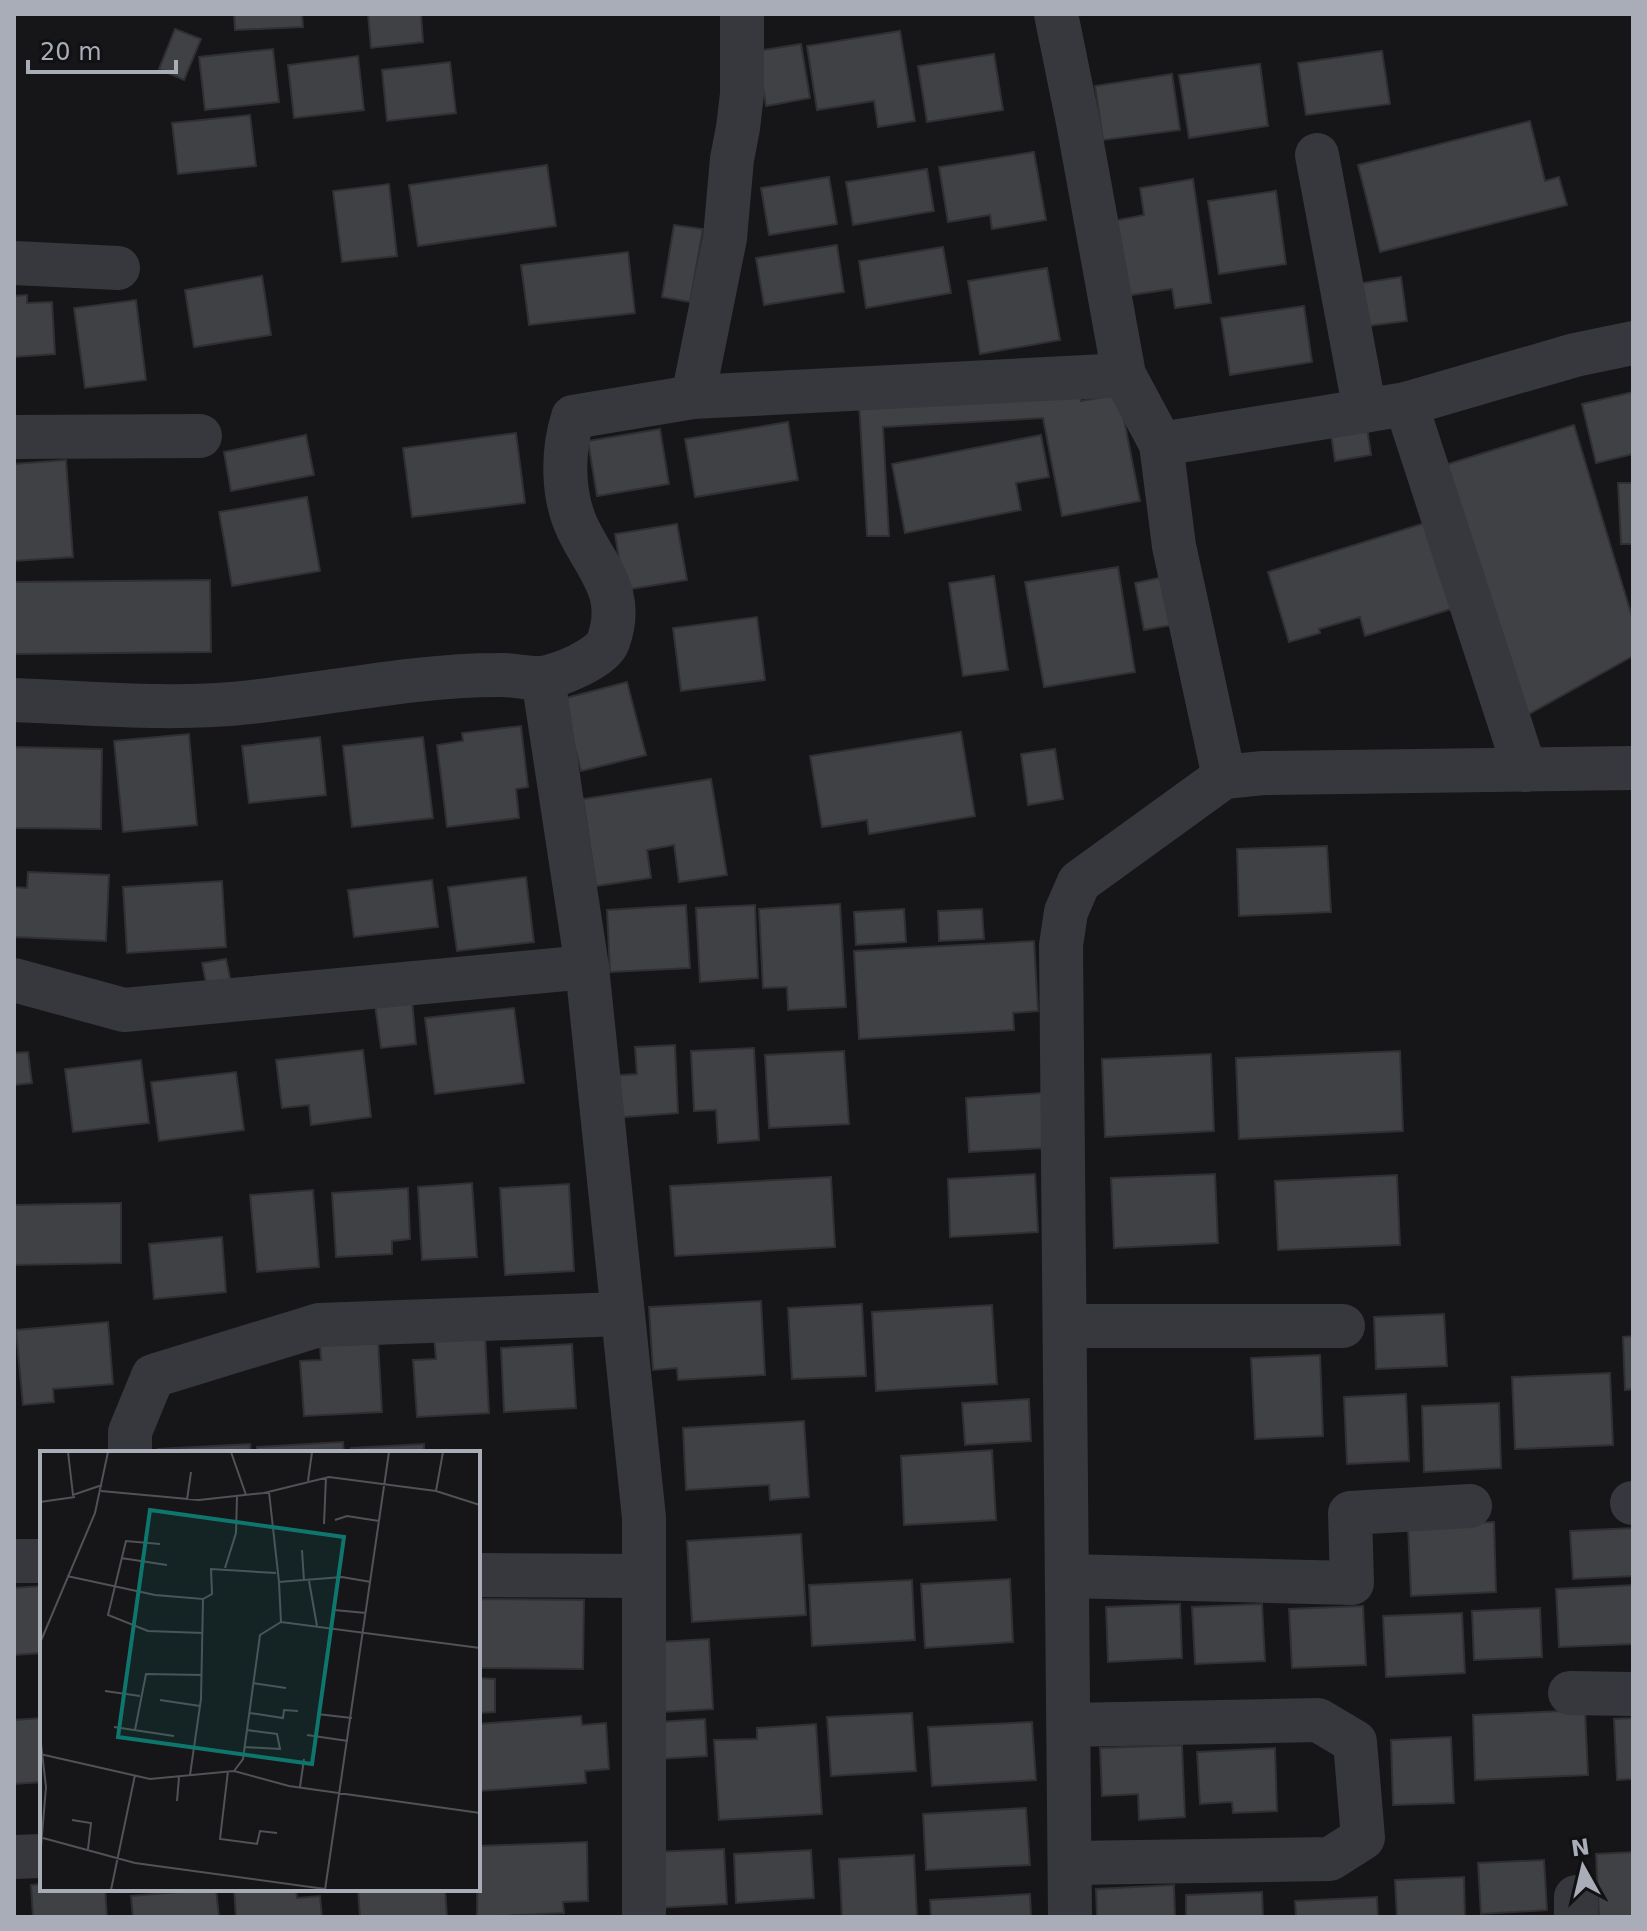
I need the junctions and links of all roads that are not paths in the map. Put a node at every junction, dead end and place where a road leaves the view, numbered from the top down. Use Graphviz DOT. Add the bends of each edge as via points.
graph roads {
  1 [pos="742,14"];
  2 [pos="1056,14"];
  3 [pos="1317,155"];
  4 [pos="14,263"];
  5 [pos="118,268"];
  6 [pos="1633,343"];
  7 [pos="1124,375"];
  8 [pos="693,397"];
  9 [pos="1386,408"];
  10 [pos="200,436"];
  11 [pos="14,437"];
  12 [pos="1161,444"];
  13 [pos="543,678"];
  14 [pos="14,700"];
  15 [pos="1633,768"];
  16 [pos="1525,770"];
  17 [pos="1224,777"];
  18 [pos="587,967"];
  19 [pos="14,980"];
  20 [pos="621,1314"];
  21 [pos="1065,1326"];
  22 [pos="1343,1326"];
  23 [pos="130,1451"];
  24 [pos="1470,1506"];
  25 [pos="14,1561"];
  26 [pos="40,1561"];
  27 [pos="480,1575"];
  28 [pos="644,1576"];
  29 [pos="1067,1576"];
  30 [pos="1570,1693"];
  31 [pos="1633,1694"];
  32 [pos="1069,1725"];
  33 [pos="40,1856"];
  34 [pos="14,1857"];
  35 [pos="1070,1863"];
  36 [pos="644,1917"];
  37 [pos="1070,1917"];
  1 -- 8 [label="street" via="742,94 725,238"];
  2 -- 7 [label="street"];
  3 -- 9 [label="street"];
  4 -- 5 [label="street"];
  6 -- 9 [label="street"];
  7 -- 8 [label="street"];
  7 -- 12 [label="street"];
  8 -- 13 [label="street" via="573,417 565,441 564,476 577,527 607,576 613,625 607,646 597,654"];
  9 -- 12 [label="street"];
  9 -- 16 [label="street"];
  10 -- 11 [label="street"];
  12 -- 17 [label="street" via="1174,546"];
  13 -- 14 [label="street" via="427,680 248,702"];
  13 -- 18 [label="street"];
  15 -- 16 [label="street"];
  16 -- 17 [label="street"];
  17 -- 21 [label="street" via="1079,882 1066,912 1061,945"];
  18 -- 19 [label="street" via="124,1010"];
  18 -- 20 [label="street"];
  20 -- 23 [label="street" via="319,1325 153,1376 130,1432"];
  20 -- 28 [label="street" via="644,1518"];
  21 -- 22 [label="street"];
  21 -- 29 [label="street"];
  24 -- 29 [label="street" via="1350,1513 1352,1583"];
  25 -- 26 [label="street"];
  27 -- 28 [label="street"];
  28 -- 36 [label="street"];
  29 -- 32 [label="street"];
  30 -- 31 [label="street"];
  32 -- 35 [label="street"];
  32 -- 35 [label="street" via="1318,1720 1355,1742 1363,1838 1330,1859"];
  33 -- 34 [label="street"];
  35 -- 37 [label="street"];
}
